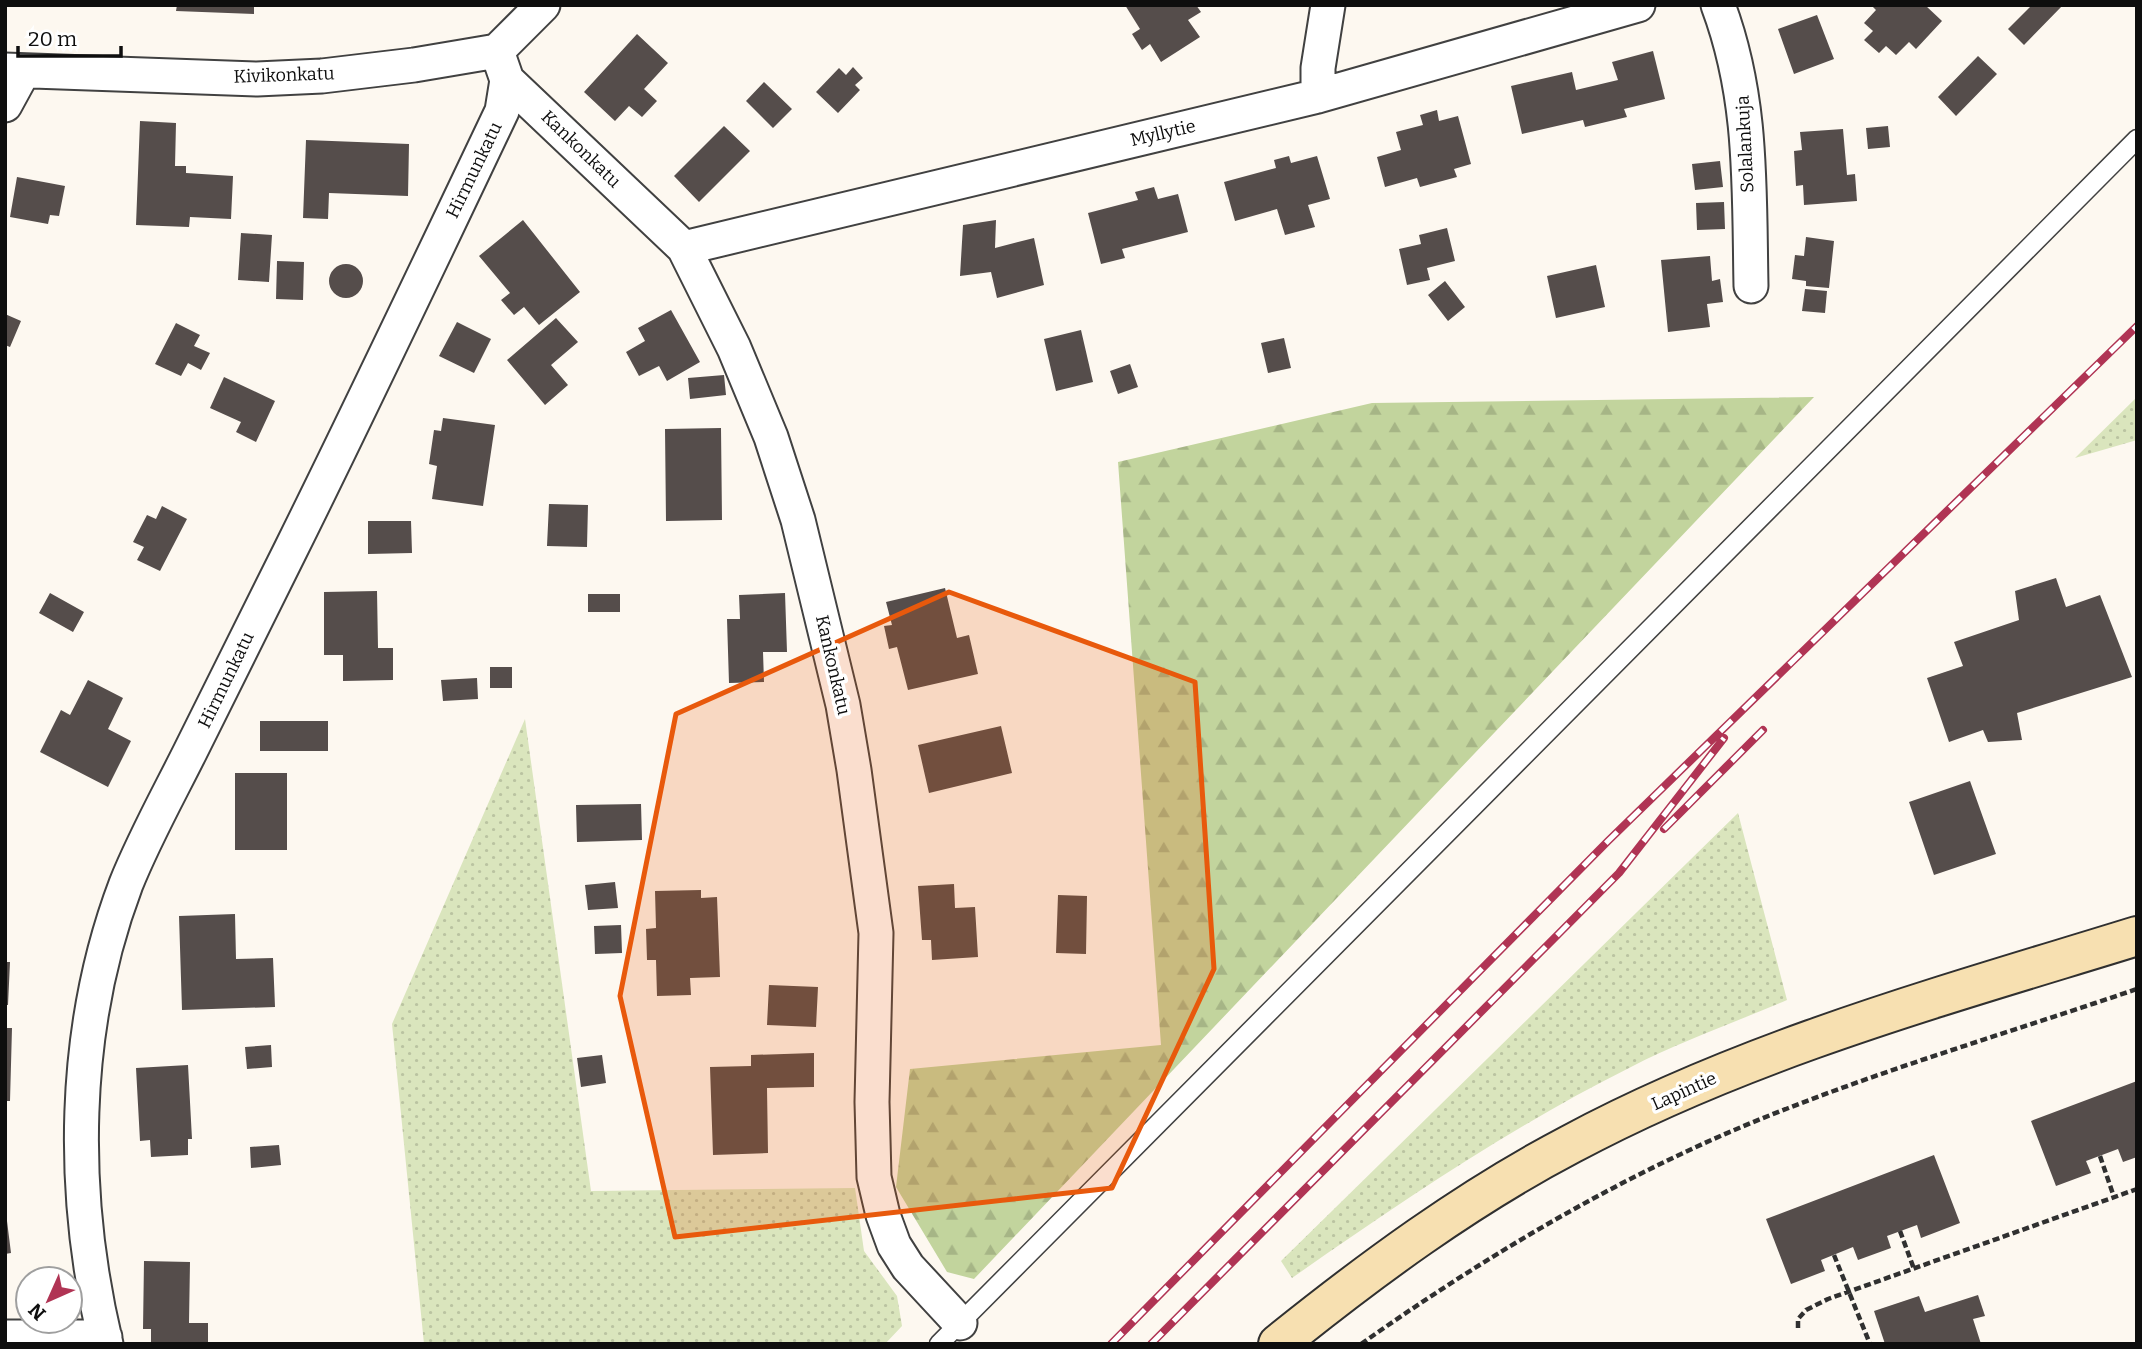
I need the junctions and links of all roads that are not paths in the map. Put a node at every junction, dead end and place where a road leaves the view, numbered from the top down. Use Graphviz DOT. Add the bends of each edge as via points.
graph roads {
  1 [pos="543,5"];
  2 [pos="1328,5"];
  3 [pos="1638,5"];
  4 [pos="1718,5"];
  5 [pos="502,65"];
  6 [pos="14,71"];
  7 [pos="1318,96"];
  8 [pos="5,105"];
  9 [pos="2137,139"];
  10 [pos="684,248"];
  11 [pos="1751,286"];
  12 [pos="2137,936"];
  13 [pos="950,1333"];
  14 [pos="5,1336"];
  15 [pos="105,1340"];
  16 [pos="1278,1344"];
  1 -- 5 [label="street"];
  2 -- 7 [label="street"];
  3 -- 7 [label="street, Myllytie"];
  4 -- 11 [label="street, Solalankuja" via="1734,47 1747,121"];
  5 -- 6 [label="street, Kivikonkatu" via="257,79"];
  5 -- 10 [label="street, Kankonkatu"];
  5 -- 15 [label="street, Hirmunkatu" via="502,111 123,894 96,992 83,1087 84,1212"];
  6 -- 8 [label="street"];
  7 -- 10 [label="street, Myllytie"];
  9 -- 13 [label="lane"];
  10 -- 13 [label="street, Kankonkatu" via="734,348 799,520 843,705 876,933 874,1177 894,1245"];
  12 -- 16 [label="main road, Lapintie" via="1803,1044 1720,1075 1571,1143 1429,1230"];
  14 -- 15 [label="street"];
}
